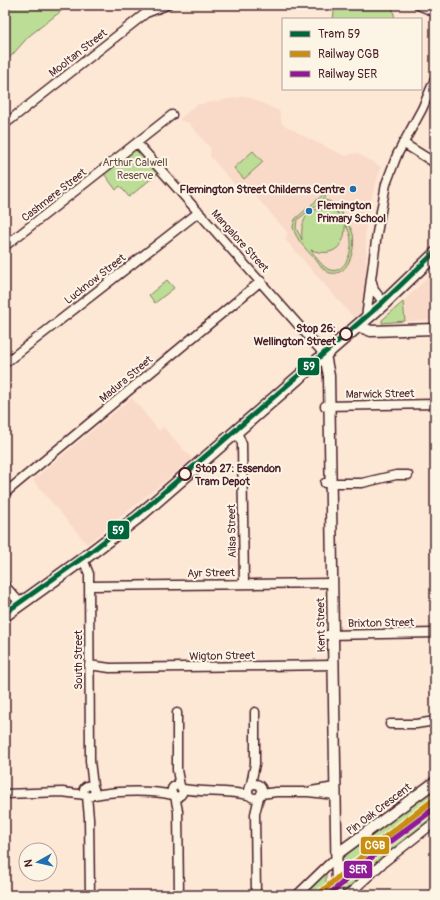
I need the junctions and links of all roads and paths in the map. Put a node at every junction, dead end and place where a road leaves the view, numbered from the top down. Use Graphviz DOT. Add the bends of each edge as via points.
graph roads {
  1 [pos="167,5"];
  2 [pos="418,5"];
  3 [pos="435,12"];
  4 [pos="435,79"];
  5 [pos="172,116"];
  6 [pos="5,124"];
  7 [pos="137,143"];
  8 [pos="403,143"];
  9 [pos="435,163"];
  10 [pos="199,212"];
  11 [pos="5,246"];
  12 [pos="435,254"];
  13 [pos="261,281"];
  14 [pos="372,281"];
  15 [pos="384,303"];
  16 [pos="362,322"];
  17 [pos="435,329"];
  18 [pos="325,355"];
  19 [pos="5,363"];
  20 [pos="316,363"];
  21 [pos="435,404"];
  22 [pos="327,406"];
  23 [pos="237,432"];
  24 [pos="408,475"];
  25 [pos="328,483"];
  26 [pos="5,493"];
  27 [pos="84,559"];
  28 [pos="330,583"];
  29 [pos="244,584"];
  30 [pos="5,586"];
  31 [pos="90,586"];
  32 [pos="21,604"];
  33 [pos="5,615"];
  34 [pos="435,633"];
  35 [pos="330,634"];
  36 [pos="331,665"];
  37 [pos="89,669"];
  38 [pos="254,712"];
  39 [pos="177,713"];
  40 [pos="435,721"];
  41 [pos="390,724"];
  42 [pos="435,782"];
  43 [pos="5,790"];
  44 [pos="89,791"];
  45 [pos="178,791"];
  46 [pos="255,791"];
  47 [pos="332,791"];
  48 [pos="20,792"];
  49 [pos="5,794"];
  50 [pos="435,822"];
  51 [pos="334,861"];
  52 [pos="90,895"];
  53 [pos="179,895"];
  54 [pos="256,895"];
  55 [pos="297,895"];
  56 [pos="331,895"];
  57 [pos="337,895"];
  58 [pos="348,895"];
  1 -- 6 [label="street, Mooltan Street" via="146,13"];
  2 -- 3 [label="street"];
  4 -- 8 [label="street"];
  5 -- 7 [label="street, Cashmere Street"];
  7 -- 10 [label="street, Mangalore Street"];
  7 -- 11 [label="street, Cashmere Street"];
  8 -- 9 [label="street"];
  8 -- 14 [label="street" via="392,166 383,196"];
  10 -- 13 [label="street, Mangalore Street"];
  10 -- 19 [label="street, Lucknow Street"];
  12 -- 15 [label="main road"];
  13 -- 18 [label="street, Mangalore Street"];
  13 -- 26 [label="street, Madura Street"];
  14 -- 15 [label="street" via="374,290"];
  14 -- 16 [label="street"];
  15 -- 16 [label="main road"];
  16 -- 17 [label="street" via="372,331"];
  16 -- 18 [label="main road"];
  18 -- 20 [label="main road"];
  18 -- 22 [label="street, Kent Street" via="328,366"];
  20 -- 22 [label="street, Kent Street" via="324,377"];
  20 -- 23 [label="main road"];
  21 -- 22 [label="street, Marwick Street"];
  22 -- 25 [label="street, Kent Street"];
  23 -- 27 [label="main road"];
  23 -- 29 [label="street, Ailsa Street" via="242,444"];
  24 -- 25 [label="street" via="396,475 362,483"];
  25 -- 28 [label="street, Kent Street"];
  27 -- 31 [label="street, South Street" via="89,570"];
  27 -- 32 [label="main road"];
  28 -- 29 [label="street, Ayr Street"];
  28 -- 35 [label="street, Kent Street"];
  29 -- 31 [label="street, Ayr Street"];
  30 -- 32 [label="street"];
  31 -- 37 [label="street, South Street"];
  32 -- 33 [label="main road"];
  34 -- 35 [label="street, Brixton Street"];
  35 -- 36 [label="street, Kent Street"];
  36 -- 37 [label="street, Wigton Street"];
  36 -- 47 [label="street, Kent Street"];
  37 -- 44 [label="street, South Street"];
  38 -- 46 [label="street"];
  39 -- 45 [label="street"];
  40 -- 41 [label="street"];
  42 -- 51 [label="street, Pin Oak Crescent"];
  43 -- 48 [label="street"];
  44 -- 45 [label="street"];
  44 -- 48 [label="street"];
  44 -- 52 [label="street, South Street"];
  45 -- 46 [label="street"];
  45 -- 53 [label="street"];
  46 -- 47 [label="street"];
  46 -- 54 [label="street"];
  47 -- 51 [label="street, Kent Street"];
  48 -- 49 [label="street"];
  50 -- 58 [label="street" via="384,862"];
  51 -- 55 [label="street"];
  51 -- 56 [label="street, Kent Street"];
  51 -- 57 [label="street, Kent Street"];
}
